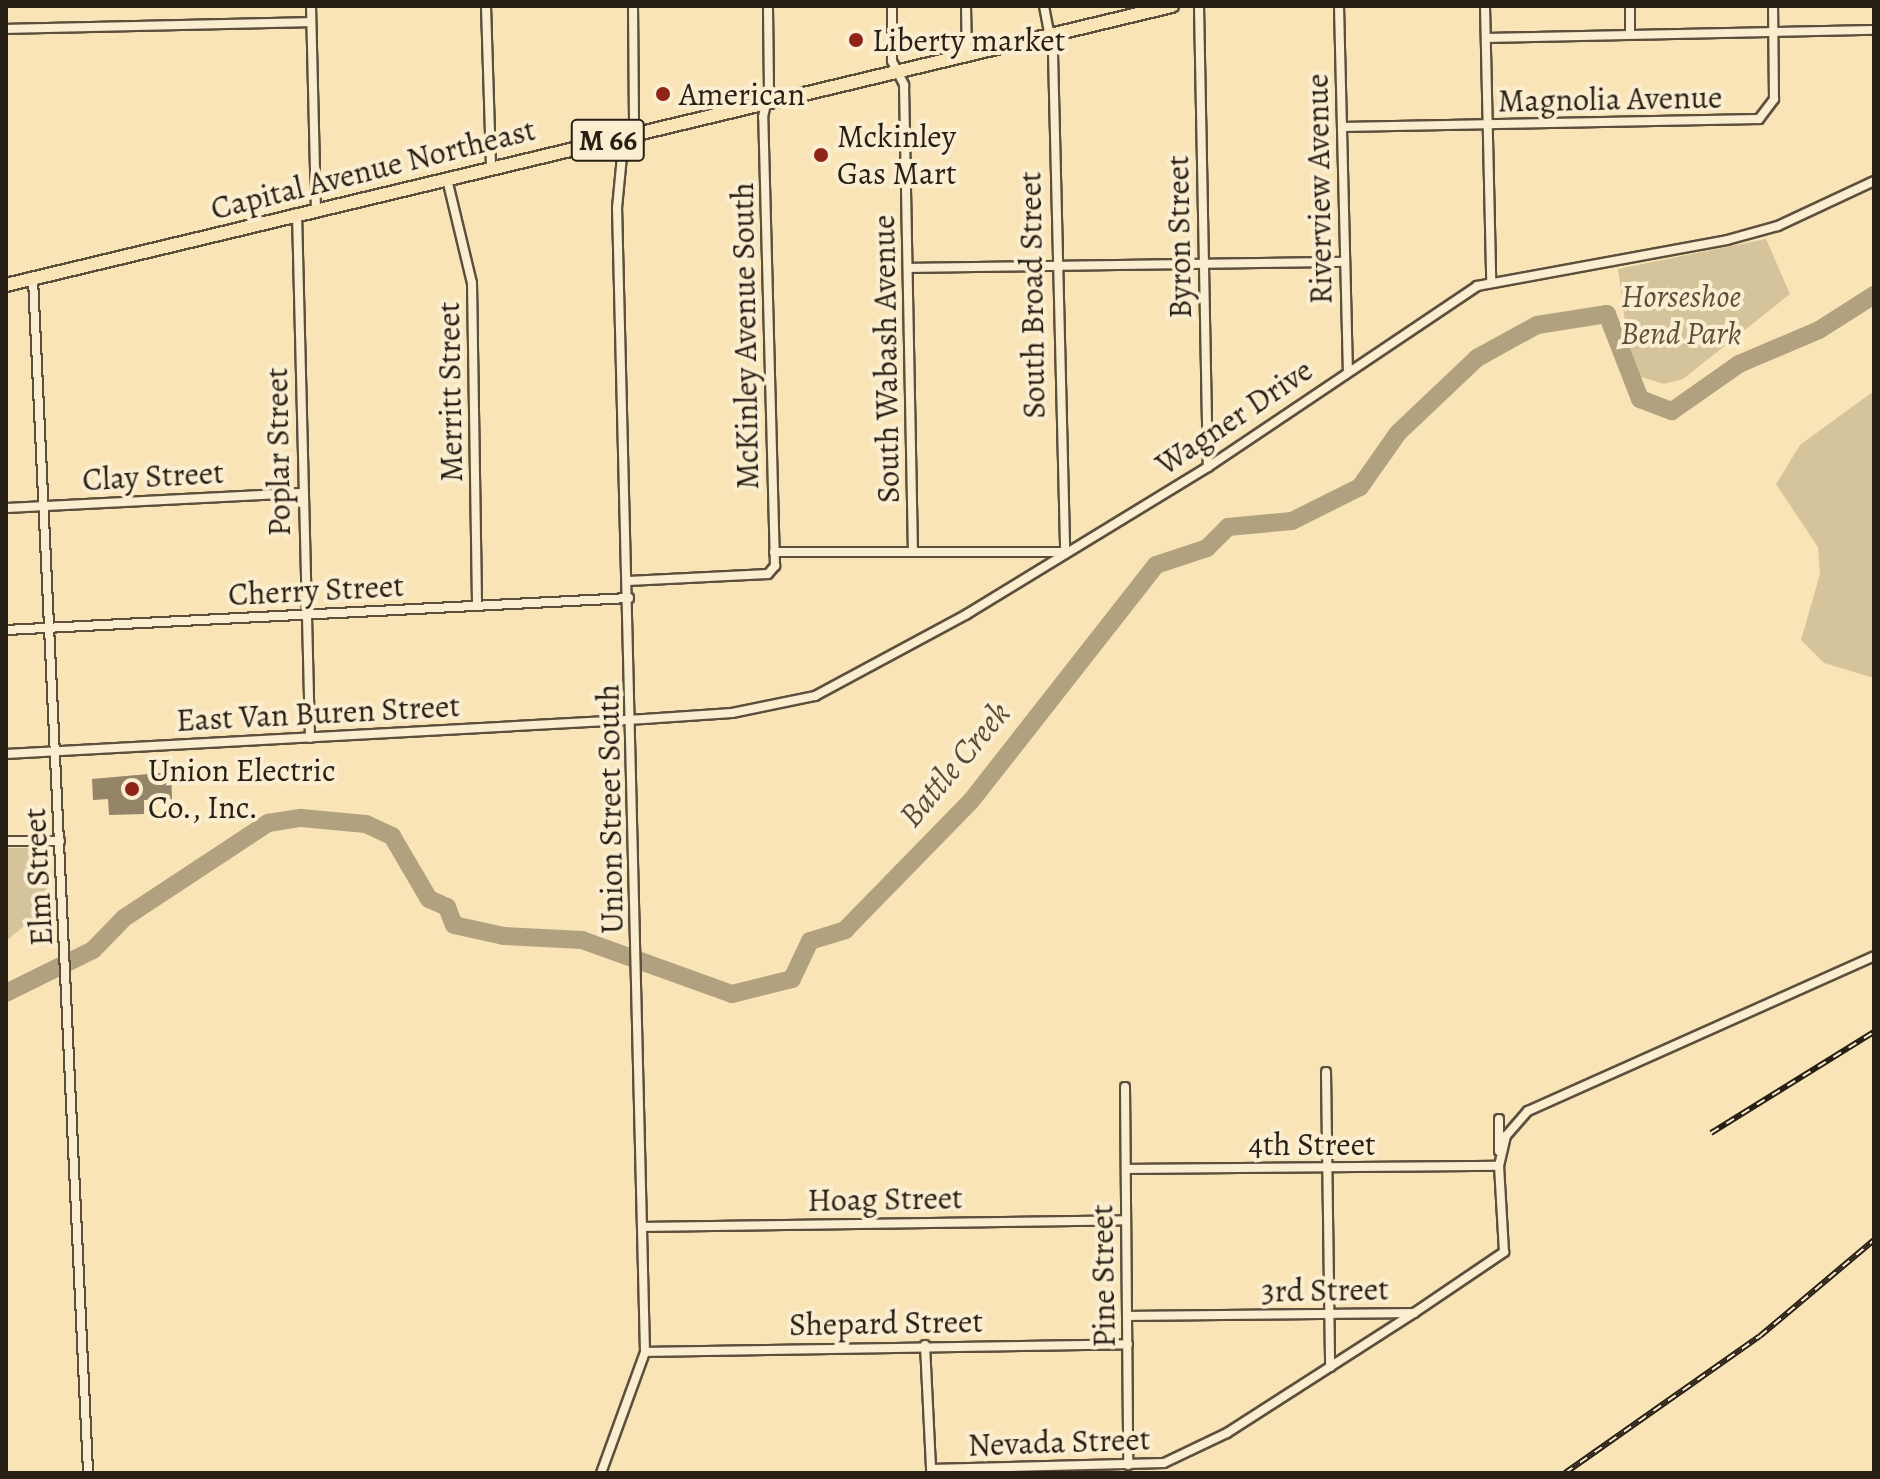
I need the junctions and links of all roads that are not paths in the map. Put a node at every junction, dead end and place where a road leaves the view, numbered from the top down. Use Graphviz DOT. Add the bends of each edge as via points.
graph roads {
  1 [pos="311,6"];
  2 [pos="486,6"];
  3 [pos="633,6"];
  4 [pos="768,6"];
  5 [pos="892,6"];
  6 [pos="966,6"];
  7 [pos="1044,6"];
  8 [pos="1172,6"];
  9 [pos="1199,6"];
  10 [pos="1339,6"];
  11 [pos="1485,6"];
  12 [pos="1630,6"];
  13 [pos="1773,6"];
  14 [pos="311,22"];
  15 [pos="6,29"];
  16 [pos="1874,30"];
  17 [pos="1773,33"];
  18 [pos="1630,34"];
  19 [pos="1048,38"];
  20 [pos="1486,38"];
  21 [pos="967,57"];
  22 [pos="899,74"];
  23 [pos="767,104"];
  24 [pos="1487,124"];
  25 [pos="1342,127"];
  26 [pos="630,137"];
  27 [pos="491,169"];
  28 [pos="447,179"];
  29 [pos="1874,181"];
  30 [pos="316,209"];
  31 [pos="297,213"];
  32 [pos="1345,262"];
  33 [pos="1203,264"];
  34 [pos="1055,267"];
  35 [pos="908,268"];
  36 [pos="33,279"];
  37 [pos="1491,280"];
  38 [pos="6,285"];
  39 [pos="1348,370"];
  40 [pos="1208,467"];
  41 [pos="302,493"];
  42 [pos="42,506"];
  43 [pos="6,508"];
  44 [pos="913,549"];
  45 [pos="774,552"];
  46 [pos="1065,552"];
  47 [pos="628,581"];
  48 [pos="629,598"];
  49 [pos="477,606"];
  50 [pos="306,615"];
  51 [pos="49,627"];
  52 [pos="6,630"];
  53 [pos="633,720"];
  54 [pos="310,738"];
  55 [pos="55,752"];
  56 [pos="6,754"];
  57 [pos="6,841"];
  58 [pos="60,841"];
  59 [pos="1874,956"];
  60 [pos="1326,1072"];
  61 [pos="1125,1087"];
  62 [pos="1499,1119"];
  63 [pos="1499,1166"];
  64 [pos="1126,1169"];
  65 [pos="1327,1169"];
  66 [pos="1126,1220"];
  67 [pos="644,1227"];
  68 [pos="1414,1313"];
  69 [pos="1330,1315"];
  70 [pos="1128,1316"];
  71 [pos="1128,1344"];
  72 [pos="925,1345"];
  73 [pos="645,1352"];
  74 [pos="1330,1367"];
  75 [pos="1128,1465"];
  76 [pos="88,1473"];
  77 [pos="601,1473"];
  1 -- 14 [label="street"];
  2 -- 27 [label="street"];
  3 -- 26 [label="street, Union Street South"];
  4 -- 23 [label="street, McKinley Avenue South"];
  5 -- 22 [label="street, South Wabash Avenue" via="892,61"];
  6 -- 21 [label="street"];
  7 -- 19 [label="street, South Broad Street"];
  8 -- 19 [label="main road, Capital Avenue Northeast / M 66"];
  9 -- 33 [label="street, Byron Street"];
  10 -- 25 [label="street, Riverview Avenue"];
  11 -- 20 [label="street"];
  12 -- 18 [label="street"];
  13 -- 17 [label="street, Magnolia Avenue"];
  14 -- 15 [label="street"];
  14 -- 30 [label="street"];
  16 -- 17 [label="street"];
  17 -- 18 [label="street"];
  17 -- 24 [label="street, Magnolia Avenue" via="1774,99 1759,119"];
  18 -- 20 [label="street"];
  19 -- 21 [label="main road, Capital Avenue Northeast / M 66"];
  19 -- 34 [label="street, South Broad Street"];
  20 -- 24 [label="street"];
  21 -- 22 [label="main road, Capital Avenue Northeast / M 66"];
  22 -- 23 [label="main road, Capital Avenue Northeast / M 66"];
  22 -- 35 [label="street, South Wabash Avenue" via="904,85"];
  23 -- 26 [label="main road, Capital Avenue Northeast / M 66"];
  23 -- 45 [label="street, McKinley Avenue South"];
  24 -- 25 [label="street, Magnolia Avenue"];
  24 -- 37 [label="street"];
  25 -- 32 [label="street, Riverview Avenue"];
  26 -- 27 [label="main road, Capital Avenue Northeast / M 66"];
  26 -- 47 [label="street, Union Street South" via="617,208"];
  27 -- 28 [label="main road, Capital Avenue Northeast / M 66"];
  28 -- 30 [label="main road, Capital Avenue Northeast / M 66"];
  28 -- 49 [label="street, Merritt Street" via="472,282"];
  29 -- 37 [label="street, Wagner Drive" via="1778,226 1727,240"];
  30 -- 31 [label="main road, Capital Avenue Northeast / M 66"];
  31 -- 36 [label="main road, Capital Avenue Northeast / M 66"];
  31 -- 41 [label="street, Poplar Street"];
  32 -- 33 [label="street"];
  32 -- 39 [label="street, Riverview Avenue"];
  33 -- 34 [label="street"];
  33 -- 40 [label="street, Byron Street"];
  34 -- 35 [label="street"];
  34 -- 46 [label="street, South Broad Street"];
  35 -- 44 [label="street, South Wabash Avenue"];
  36 -- 38 [label="main road, Capital Avenue Northeast / M 66"];
  36 -- 42 [label="street, Elm Street"];
  37 -- 39 [label="street, Wagner Drive"];
  39 -- 40 [label="street, Wagner Drive"];
  40 -- 46 [label="street, Wagner Drive"];
  41 -- 42 [label="street, Clay Street"];
  41 -- 50 [label="street, Poplar Street"];
  42 -- 43 [label="street, Clay Street"];
  42 -- 51 [label="street, Elm Street"];
  44 -- 45 [label="street"];
  44 -- 46 [label="street"];
  45 -- 47 [label="street, McKinley Avenue South" via="775,566 768,574"];
  46 -- 53 [label="street, Wagner Drive" via="967,614 815,696 732,713"];
  47 -- 48 [label="street, Union Street South"];
  48 -- 49 [label="street, Cherry Street"];
  48 -- 53 [label="street, Union Street South"];
  49 -- 50 [label="street, Cherry Street"];
  50 -- 51 [label="street, Cherry Street"];
  50 -- 54 [label="street, Poplar Street"];
  51 -- 52 [label="street, Cherry Street"];
  51 -- 55 [label="street, Elm Street"];
  53 -- 54 [label="street, East Van Buren Street"];
  53 -- 67 [label="street, Union Street South"];
  54 -- 55 [label="street, East Van Buren Street"];
  55 -- 56 [label="street, East Van Buren Street"];
  55 -- 58 [label="street, Elm Street"];
  57 -- 58 [label="street"];
  58 -- 76 [label="street, Elm Street"];
  59 -- 63 [label="street" via="1528,1111 1506,1136"];
  60 -- 65 [label="street"];
  61 -- 64 [label="street, Pine Street"];
  62 -- 63 [label="street"];
  63 -- 65 [label="street, 4th Street"];
  63 -- 68 [label="street, 3rd Street" via="1504,1252"];
  64 -- 65 [label="street, 4th Street"];
  64 -- 66 [label="street, Pine Street"];
  65 -- 69 [label="street"];
  66 -- 67 [label="street, Hoag Street"];
  66 -- 70 [label="street, Pine Street"];
  67 -- 73 [label="street, Union Street South"];
  68 -- 69 [label="street, 3rd Street"];
  68 -- 74 [label="street, Nevada Street"];
  69 -- 70 [label="street, 3rd Street"];
  69 -- 74 [label="street"];
  70 -- 71 [label="street, Pine Street"];
  71 -- 72 [label="street, Shepard Street"];
  71 -- 75 [label="street, Pine Street"];
  72 -- 73 [label="street, Shepard Street"];
  72 -- 75 [label="street, Nevada Street" via="931,1469"];
  73 -- 77 [label="street, Union Street South"];
  74 -- 75 [label="street, Nevada Street" via="1187,1456"];
}
